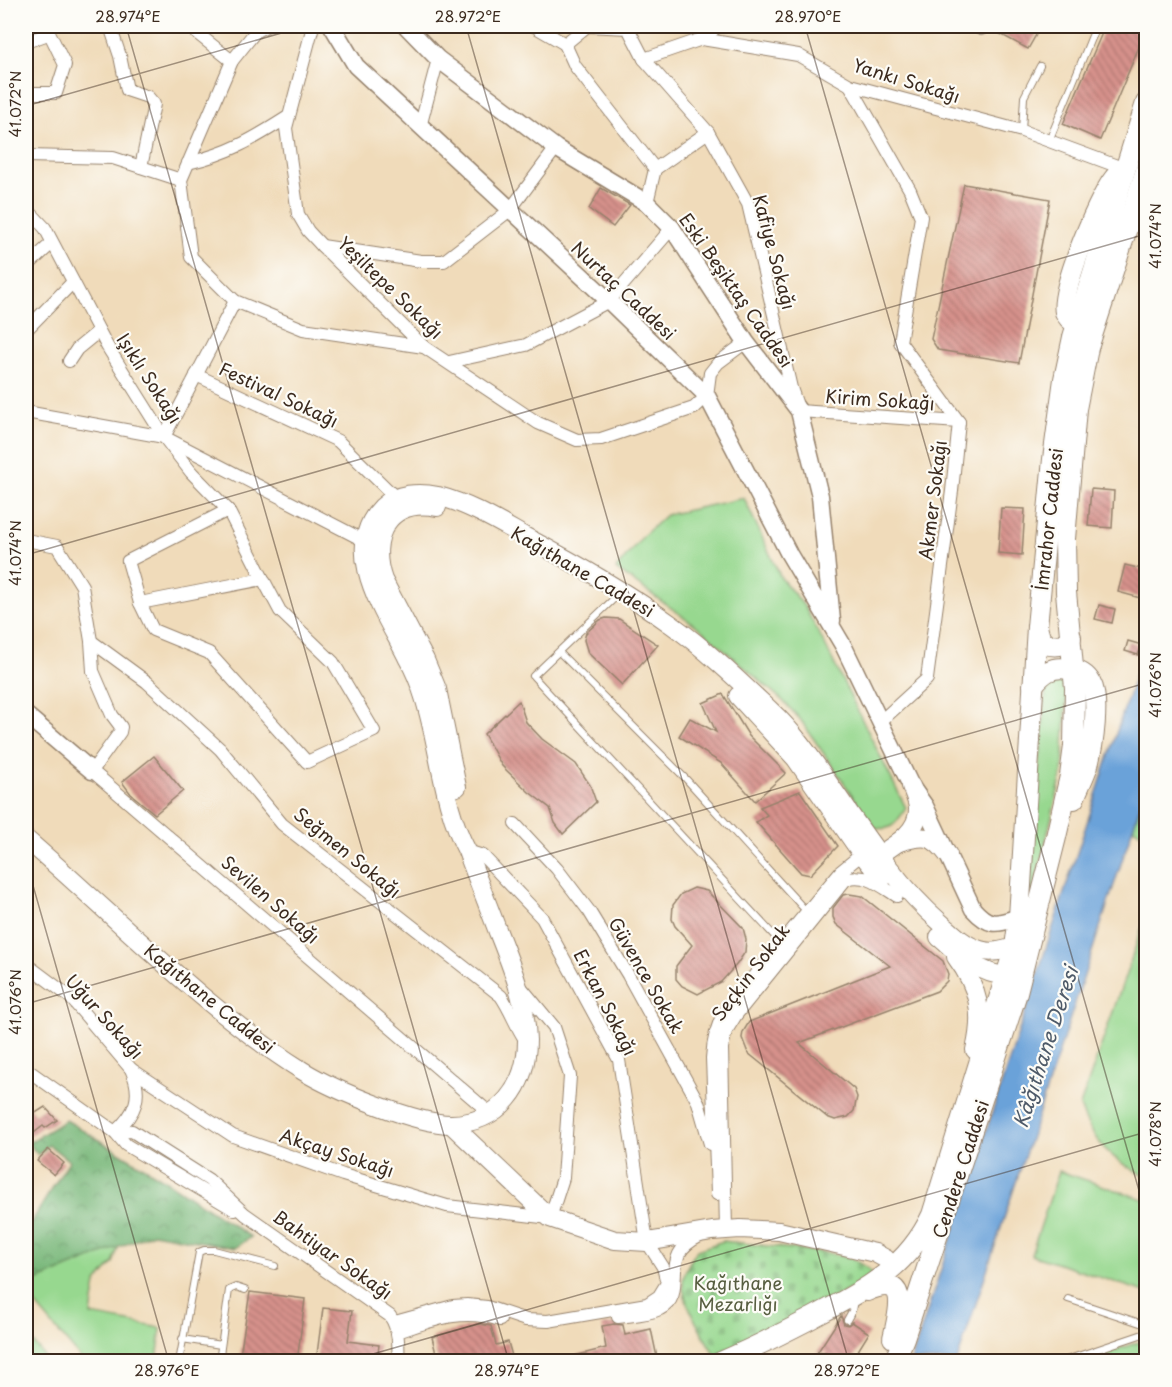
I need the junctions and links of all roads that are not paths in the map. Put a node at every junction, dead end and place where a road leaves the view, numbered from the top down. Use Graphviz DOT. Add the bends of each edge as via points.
graph roads {
  1 [pos="110,26"];
  2 [pos="188,26"];
  3 [pos="266,26"];
  4 [pos="313,26"];
  5 [pos="332,26"];
  6 [pos="406,26"];
  7 [pos="534,26"];
  8 [pos="588,26"];
  9 [pos="718,26"];
  10 [pos="1096,26"];
  11 [pos="628,27"];
  12 [pos="47,30"];
  13 [pos="702,39"];
  14 [pos="26,42"];
  15 [pos="566,44"];
  16 [pos="438,59"];
  17 [pos="644,59"];
  18 [pos="232,61"];
  19 [pos="1040,66"];
  20 [pos="850,85"];
  21 [pos="26,93"];
  22 [pos="1146,103"];
  23 [pos="288,117"];
  24 [pos="420,127"];
  25 [pos="1022,131"];
  26 [pos="708,132"];
  27 [pos="1049,142"];
  28 [pos="556,148"];
  29 [pos="26,156"];
  30 [pos="188,163"];
  31 [pos="141,167"];
  32 [pos="655,169"];
  33 [pos="1125,169"];
  34 [pos="1146,170"];
  35 [pos="181,180"];
  36 [pos="647,203"];
  37 [pos="26,208"];
  38 [pos="510,210"];
  39 [pos="672,228"];
  40 [pos="52,243"];
  41 [pos="322,246"];
  42 [pos="26,267"];
  43 [pos="73,282"];
  44 [pos="235,301"];
  45 [pos="609,301"];
  46 [pos="1086,323"];
  47 [pos="26,330"];
  48 [pos="99,331"];
  49 [pos="746,342"];
  50 [pos="424,347"];
  51 [pos="69,361"];
  52 [pos="449,362"];
  53 [pos="196,375"];
  54 [pos="707,396"];
  55 [pos="799,411"];
  56 [pos="26,412"];
  57 [pos="958,422"];
  58 [pos="164,437"];
  59 [pos="401,503"];
  60 [pos="228,510"];
  61 [pos="26,540"];
  62 [pos="371,543"];
  63 [pos="825,547"];
  64 [pos="799,571"];
  65 [pos="263,579"];
  66 [pos="618,594"];
  67 [pos="140,603"];
  68 [pos="832,625"];
  69 [pos="1036,627"];
  70 [pos="1071,637"];
  71 [pos="91,641"];
  72 [pos="559,652"];
  73 [pos="1075,670"];
  74 [pos="1033,686"];
  75 [pos="26,715"];
  76 [pos="881,721"];
  77 [pos="92,771"];
  78 [pos="911,786"];
  79 [pos="515,824"];
  80 [pos="26,839"];
  81 [pos="899,842"];
  82 [pos="467,851"];
  83 [pos="871,854"];
  84 [pos="948,855"];
  85 [pos="897,896"];
  86 [pos="807,912"];
  87 [pos="1019,917"];
  88 [pos="944,942"];
  89 [pos="785,946"];
  90 [pos="1015,947"];
  91 [pos="26,963"];
  92 [pos="1014,976"];
  93 [pos="518,983"];
  94 [pos="527,1041"];
  95 [pos="26,1069"];
  96 [pos="131,1069"];
  97 [pos="975,1072"];
  98 [pos="491,1114"];
  99 [pos="451,1124"];
  100 [pos="115,1132"];
  101 [pos="716,1162"];
  102 [pos="550,1218"];
  103 [pos="717,1231"];
  104 [pos="647,1242"];
  105 [pos="275,1266"];
  106 [pos="894,1267"];
  107 [pos="244,1290"];
  108 [pos="853,1296"];
  109 [pos="1068,1299"];
  110 [pos="847,1320"];
  111 [pos="1146,1325"];
  112 [pos="396,1327"];
  113 [pos="1146,1333"];
  114 [pos="182,1339"];
  115 [pos="221,1345"];
  116 [pos="746,1352"];
  117 [pos="1090,1353"];
  118 [pos="823,1356"];
  119 [pos="179,1362"];
  120 [pos="219,1362"];
  121 [pos="398,1362"];
  122 [pos="721,1362"];
  123 [pos="772,1362"];
  124 [pos="814,1362"];
  125 [pos="889,1362"];
  126 [pos="894,1362"];
  127 [pos="1060,1362"];
  128 [pos="1095,1362"];
  1 -- 31 [label="street" via="127,90 148,97 154,104"];
  2 -- 18 [label="street"];
  3 -- 18 [label="street" via="256,31"];
  4 -- 23 [label="street, Yeşiltepe Sokağı"];
  5 -- 24 [label="street, Nurtaç Caddesi" via="356,66"];
  6 -- 16 [label="street, Eski Beşiktaş Caddesi"];
  7 -- 15 [label="street"];
  8 -- 11 [label="street"];
  8 -- 15 [label="street"];
  9 -- 13 [label="street"];
  10 -- 27 [label="lane"];
  11 -- 17 [label="street"];
  12 -- 14 [label="street"];
  12 -- 21 [label="street" via="65,65 57,93"];
  13 -- 17 [label="street, Yankı Sokağı"];
  13 -- 20 [label="street, Yankı Sokağı" via="798,55"];
  15 -- 32 [label="street" via="574,66"];
  16 -- 24 [label="street"];
  16 -- 28 [label="street, Eski Beşiktaş Caddesi"];
  17 -- 26 [label="street, Kafiye Sokağı"];
  18 -- 30 [label="street"];
  19 -- 25 [label="lane" via="1024,97"];
  20 -- 25 [label="street, Yankı Sokağı"];
  20 -- 57 [label="street, Akmer Sokağı" via="910,190 921,217 900,342"];
  22 -- 33 [label="main road"];
  23 -- 30 [label="street" via="217,157"];
  23 -- 41 [label="street, Yeşiltepe Sokağı" via="286,128 298,214"];
  24 -- 38 [label="street, Nurtaç Caddesi"];
  25 -- 27 [label="street, Yankı Sokağı"];
  26 -- 32 [label="street"];
  26 -- 55 [label="street, Kafiye Sokağı" via="748,204"];
  27 -- 33 [label="street, Yankı Sokağı"];
  28 -- 36 [label="street, Eski Beşiktaş Caddesi"];
  28 -- 38 [label="street"];
  29 -- 31 [label="street" via="113,158"];
  30 -- 35 [label="street"];
  31 -- 35 [label="street"];
  32 -- 36 [label="street"];
  33 -- 46 [label="main road" via="1104,192 1074,268 1064,308 1068,317"];
  34 -- 46 [label="main road, İmrahor Caddesi"];
  35 -- 44 [label="street" via="191,257"];
  36 -- 39 [label="street, Eski Beşiktaş Caddesi"];
  37 -- 40 [label="street, Işıklı Sokağı" via="45,228"];
  38 -- 41 [label="street" via="444,261"];
  38 -- 45 [label="street, Nurtaç Caddesi"];
  39 -- 45 [label="street"];
  39 -- 49 [label="street, Eski Beşiktaş Caddesi"];
  40 -- 42 [label="street"];
  40 -- 43 [label="street, Işıklı Sokağı"];
  41 -- 50 [label="street, Yeşiltepe Sokağı"];
  43 -- 47 [label="street"];
  43 -- 48 [label="street, Işıklı Sokağı"];
  44 -- 50 [label="street" via="303,329"];
  44 -- 53 [label="street"];
  45 -- 52 [label="street" via="526,345"];
  45 -- 54 [label="street, Nurtaç Caddesi"];
  46 -- 69 [label="main road, İmrahor Caddesi" via="1068,358"];
  46 -- 70 [label="main road, İmrahor Caddesi" via="1065,539"];
  48 -- 51 [label="street"];
  48 -- 58 [label="street, Işıklı Sokağı"];
  49 -- 54 [label="street" via="710,373"];
  49 -- 55 [label="street, Eski Beşiktaş Caddesi"];
  50 -- 52 [label="street, Yeşiltepe Sokağı"];
  52 -- 54 [label="street, Yeşiltepe Sokağı" via="538,423 577,440 601,439 693,408"];
  53 -- 58 [label="street"];
  53 -- 59 [label="street, Festival Sokağı" via="338,441"];
  54 -- 64 [label="street, Nurtaç Caddesi"];
  55 -- 57 [label="street, Kirim Sokağı"];
  55 -- 63 [label="street, Eski Beşiktaş Caddesi" via="820,496"];
  56 -- 58 [label="street"];
  57 -- 76 [label="street, Akmer Sokağı" via="927,679"];
  58 -- 60 [label="street"];
  58 -- 62 [label="street, Işıklı Sokağı"];
  59 -- 62 [label="main road" via="384,505 375,515 368,528"];
  59 -- 66 [label="main road, Kağıthane Caddesi" via="425,494 447,499 573,562"];
  60 -- 65 [label="street"];
  60 -- 67 [label="street" via="128,561"];
  61 -- 71 [label="street" via="57,546 82,586"];
  62 -- 82 [label="main road" via="365,565 369,578 417,678 457,832"];
  63 -- 64 [label="street" via="818,573 809,579"];
  63 -- 68 [label="street, Eski Beşiktaş Caddesi"];
  64 -- 68 [label="street, Nurtaç Caddesi"];
  65 -- 67 [label="street"];
  65 -- 67 [label="street" via="280,611 333,662 374,731 307,762 209,653 153,630"];
  66 -- 72 [label="lane"];
  66 -- 83 [label="main road, Kağıthane Caddesi" via="674,626 773,713 806,751"];
  68 -- 76 [label="street, Nurtaç Caddesi"];
  69 -- 70 [label="main road" via="1045,644 1063,645"];
  69 -- 74 [label="main road, İmrahor Caddesi"];
  70 -- 73 [label="main road, İmrahor Caddesi"];
  71 -- 77 [label="street" via="93,671 121,727"];
  71 -- 94 [label="street, Seğmen Sokağı" via="147,682 220,749 282,824 501,996"];
  72 -- 86 [label="lane" via="686,780"];
  72 -- 89 [label="lane" via="533,676"];
  73 -- 74 [label="main road" via="1052,668"];
  73 -- 92 [label="main road" via="1091,683 1095,696 1092,746 1088,765 1056,837"];
  74 -- 87 [label="main road, İmrahor Caddesi"];
  75 -- 77 [label="street, Sevilen Sokağı"];
  76 -- 78 [label="street, Nurtaç Caddesi"];
  77 -- 98 [label="street, Sevilen Sokağı"];
  78 -- 81 [label="main road" via="918,812"];
  78 -- 84 [label="street, Nurtaç Caddesi"];
  79 -- 101 [label="street, Güvence Sokak" via="589,911 628,975 698,1102"];
  80 -- 99 [label="main road, Kağıthane Caddesi" via="210,1003 305,1072 394,1111"];
  81 -- 83 [label="main road"];
  81 -- 84 [label="main road" via="925,836"];
  82 -- 93 [label="main road"];
  82 -- 104 [label="street, Erkan Sokağı" via="483,856 542,918 619,1060"];
  83 -- 85 [label="main road, Kağıthane Caddesi"];
  83 -- 86 [label="street, Seçkin Sokak" via="840,872"];
  83 -- 90 [label="main road, Kağıthane Caddesi" via="919,904 969,945 986,952"];
  84 -- 87 [label="street, Nurtaç Caddesi" via="973,909 982,919 995,923"];
  85 -- 88 [label="main road, Kağıthane Caddesi"];
  85 -- 89 [label="street, Seçkin Sokak" via="869,879 846,879"];
  86 -- 89 [label="street, Seçkin Sokak"];
  87 -- 90 [label="main road, İmrahor Caddesi"];
  88 -- 92 [label="main road, Kağıthane Caddesi" via="984,972"];
  88 -- 97 [label="main road" via="967,973 979,1005"];
  89 -- 101 [label="street, Seçkin Sokak" via="719,1020 713,1040"];
  89 -- 103 [label="street, Seçkin Sokak" via="723,1040"];
  90 -- 92 [label="main road, Cendere Caddesi"];
  91 -- 96 [label="street, Uğur Sokağı" via="70,997"];
  92 -- 97 [label="main road, Cendere Caddesi"];
  92 -- 126 [label="main road, Cendere Caddesi" via="927,1271"];
  93 -- 94 [label="main road"];
  93 -- 102 [label="street" via="554,1027 570,1076 563,1178"];
  94 -- 98 [label="main road" via="516,1088"];
  95 -- 100 [label="street, Bahtiyar Sokağı"];
  96 -- 100 [label="street, Uğur Sokağı" via="138,1099 126,1123"];
  96 -- 102 [label="street, Akçay Sokağı" via="233,1136 447,1206"];
  97 -- 106 [label="main road, Cendere Caddesi" via="932,1215 918,1241"];
  98 -- 99 [label="main road, Kağıthane Caddesi"];
  99 -- 102 [label="main road"];
  100 -- 112 [label="street, Bahtiyar Sokağı" via="126,1145 245,1215 390,1316"];
  101 -- 103 [label="street, Seçkin Sokak"];
  102 -- 104 [label="main road" via="615,1240"];
  103 -- 104 [label="main road"];
  103 -- 106 [label="main road" via="779,1231 874,1253"];
  103 -- 112 [label="street" via="691,1241 679,1254 671,1299 655,1311 543,1328 479,1314 459,1314"];
  104 -- 112 [label="street" via="667,1275 659,1296 647,1304 548,1321 526,1320 487,1307 453,1306"];
  105 -- 114 [label="lane" via="214,1250 199,1252"];
  106 -- 108 [label="main road, Cendere Caddesi"];
  107 -- 115 [label="lane" via="229,1290"];
  108 -- 110 [label="lane"];
  108 -- 116 [label="main road"];
  108 -- 125 [label="main road" via="887,1285 899,1294"];
  109 -- 111 [label="lane"];
  112 -- 121 [label="street"];
  113 -- 117 [label="lane"];
  114 -- 115 [label="lane"];
  114 -- 119 [label="lane"];
  115 -- 120 [label="lane"];
  116 -- 122 [label="main road"];
  116 -- 123 [label="lane"];
  117 -- 127 [label="lane"];
  117 -- 128 [label="lane"];
  118 -- 124 [label="lane"];
}
